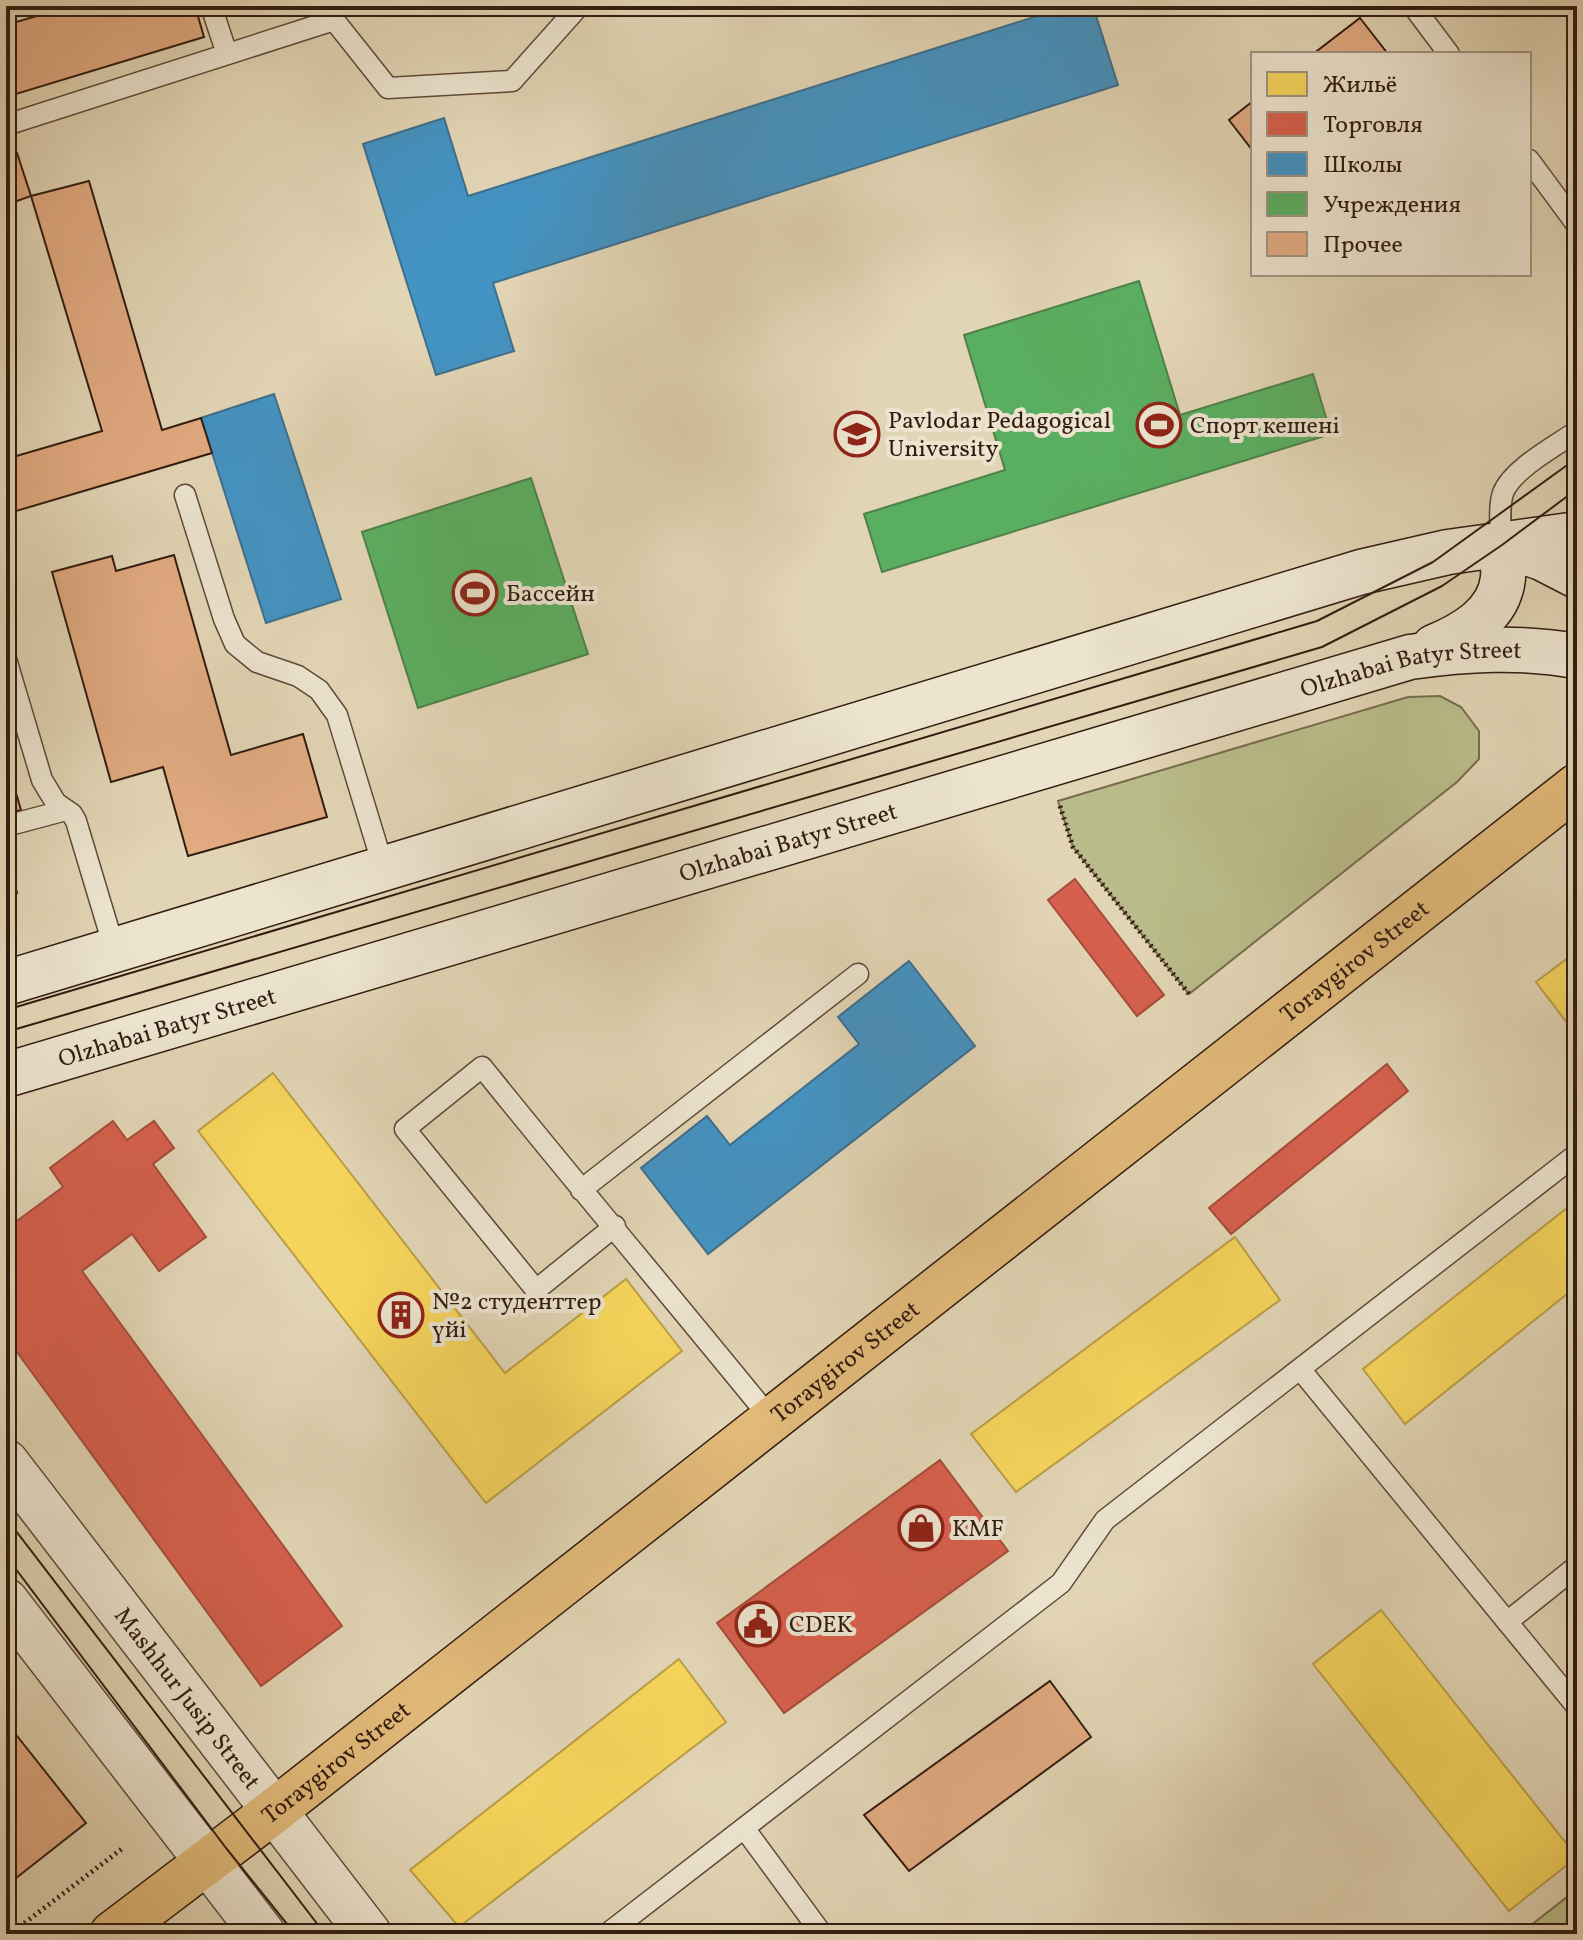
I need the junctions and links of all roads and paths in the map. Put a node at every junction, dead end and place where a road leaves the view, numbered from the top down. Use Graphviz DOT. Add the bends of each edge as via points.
graph roads {
  1 [pos="211,6"];
  2 [pos="579,6"];
  3 [pos="1413,6"];
  4 [pos="332,13"];
  5 [pos="1448,52"];
  6 [pos="227,54"];
  7 [pos="6,125"];
  8 [pos="1531,163"];
  9 [pos="1577,225"];
  10 [pos="1577,431"];
  11 [pos="185,495"];
  12 [pos="1577,534"];
  13 [pos="1502,545"];
  14 [pos="1577,576"];
  15 [pos="1577,656"];
  16 [pos="1410,657"];
  17 [pos="6,659"];
  18 [pos="1577,786"];
  19 [pos="1058,801"];
  20 [pos="66,810"];
  21 [pos="6,826"];
  22 [pos="384,869"];
  23 [pos="115,951"];
  24 [pos="858,974"];
  25 [pos="6,983"];
  26 [pos="1189,994"];
  27 [pos="6,1075"];
  28 [pos="1577,1154"];
  29 [pos="581,1190"];
  30 [pos="615,1226"];
  31 [pos="1300,1369"];
  32 [pos="771,1419"];
  33 [pos="6,1462"];
  34 [pos="1577,1566"];
  35 [pos="6,1601"];
  36 [pos="1507,1622"];
  37 [pos="1577,1707"];
  38 [pos="274,1811"];
  39 [pos="744,1828"];
  40 [pos="123,1848"];
  41 [pos="207,1861"];
  42 [pos="10,1934"];
  43 [pos="112,1934"];
  44 [pos="263,1934"];
  45 [pos="369,1934"];
  46 [pos="607,1934"];
  47 [pos="822,1934"];
  1 -- 6 [label="lane"];
  2 -- 4 [label="lane" via="512,81 388,88"];
  3 -- 5 [label="lane"];
  4 -- 6 [label="lane"];
  6 -- 7 [label="lane"];
  8 -- 9 [label="lane"];
  10 -- 13 [label="lane" via="1515,475 1503,494"];
  11 -- 22 [label="lane" via="235,644 257,662 298,676 319,690 337,715"];
  12 -- 13 [label="main road"];
  13 -- 14 [label="main road"];
  13 -- 16 [label="main road" via="1503,579 1497,601 1479,623"];
  13 -- 22 [label="main road" via="1361,572"];
  15 -- 16 [label="main road, Olzhabai Batyr Street" via="1471,649"];
  16 -- 27 [label="main road, Olzhabai Batyr Street"];
  17 -- 20 [label="lane" via="42,780"];
  18 -- 32 [label="main road, Toraygirov Street"];
  19 -- 26 [label="path" via="1073,847"];
  20 -- 21 [label="lane"];
  20 -- 23 [label="lane" via="76,821"];
  22 -- 23 [label="main road"];
  23 -- 25 [label="main road"];
  24 -- 29 [label="lane"];
  28 -- 31 [label="lane"];
  29 -- 30 [label="lane"];
  29 -- 30 [label="lane" via="482,1067 405,1129 536,1290"];
  30 -- 32 [label="lane"];
  31 -- 36 [label="lane"];
  31 -- 39 [label="lane" via="1105,1520 1061,1583"];
  32 -- 38 [label="main road, Toraygirov Street"];
  33 -- 38 [label="main road, Mashhur Jusip Street"];
  34 -- 36 [label="lane"];
  35 -- 41 [label="main road"];
  36 -- 37 [label="lane"];
  38 -- 41 [label="main road, Toraygirov Street"];
  38 -- 45 [label="main road, Mashhur Jusip Street"];
  39 -- 46 [label="lane"];
  39 -- 47 [label="lane"];
  40 -- 42 [label="path"];
  41 -- 43 [label="main road, Toraygirov Street"];
  41 -- 44 [label="main road"];
}
